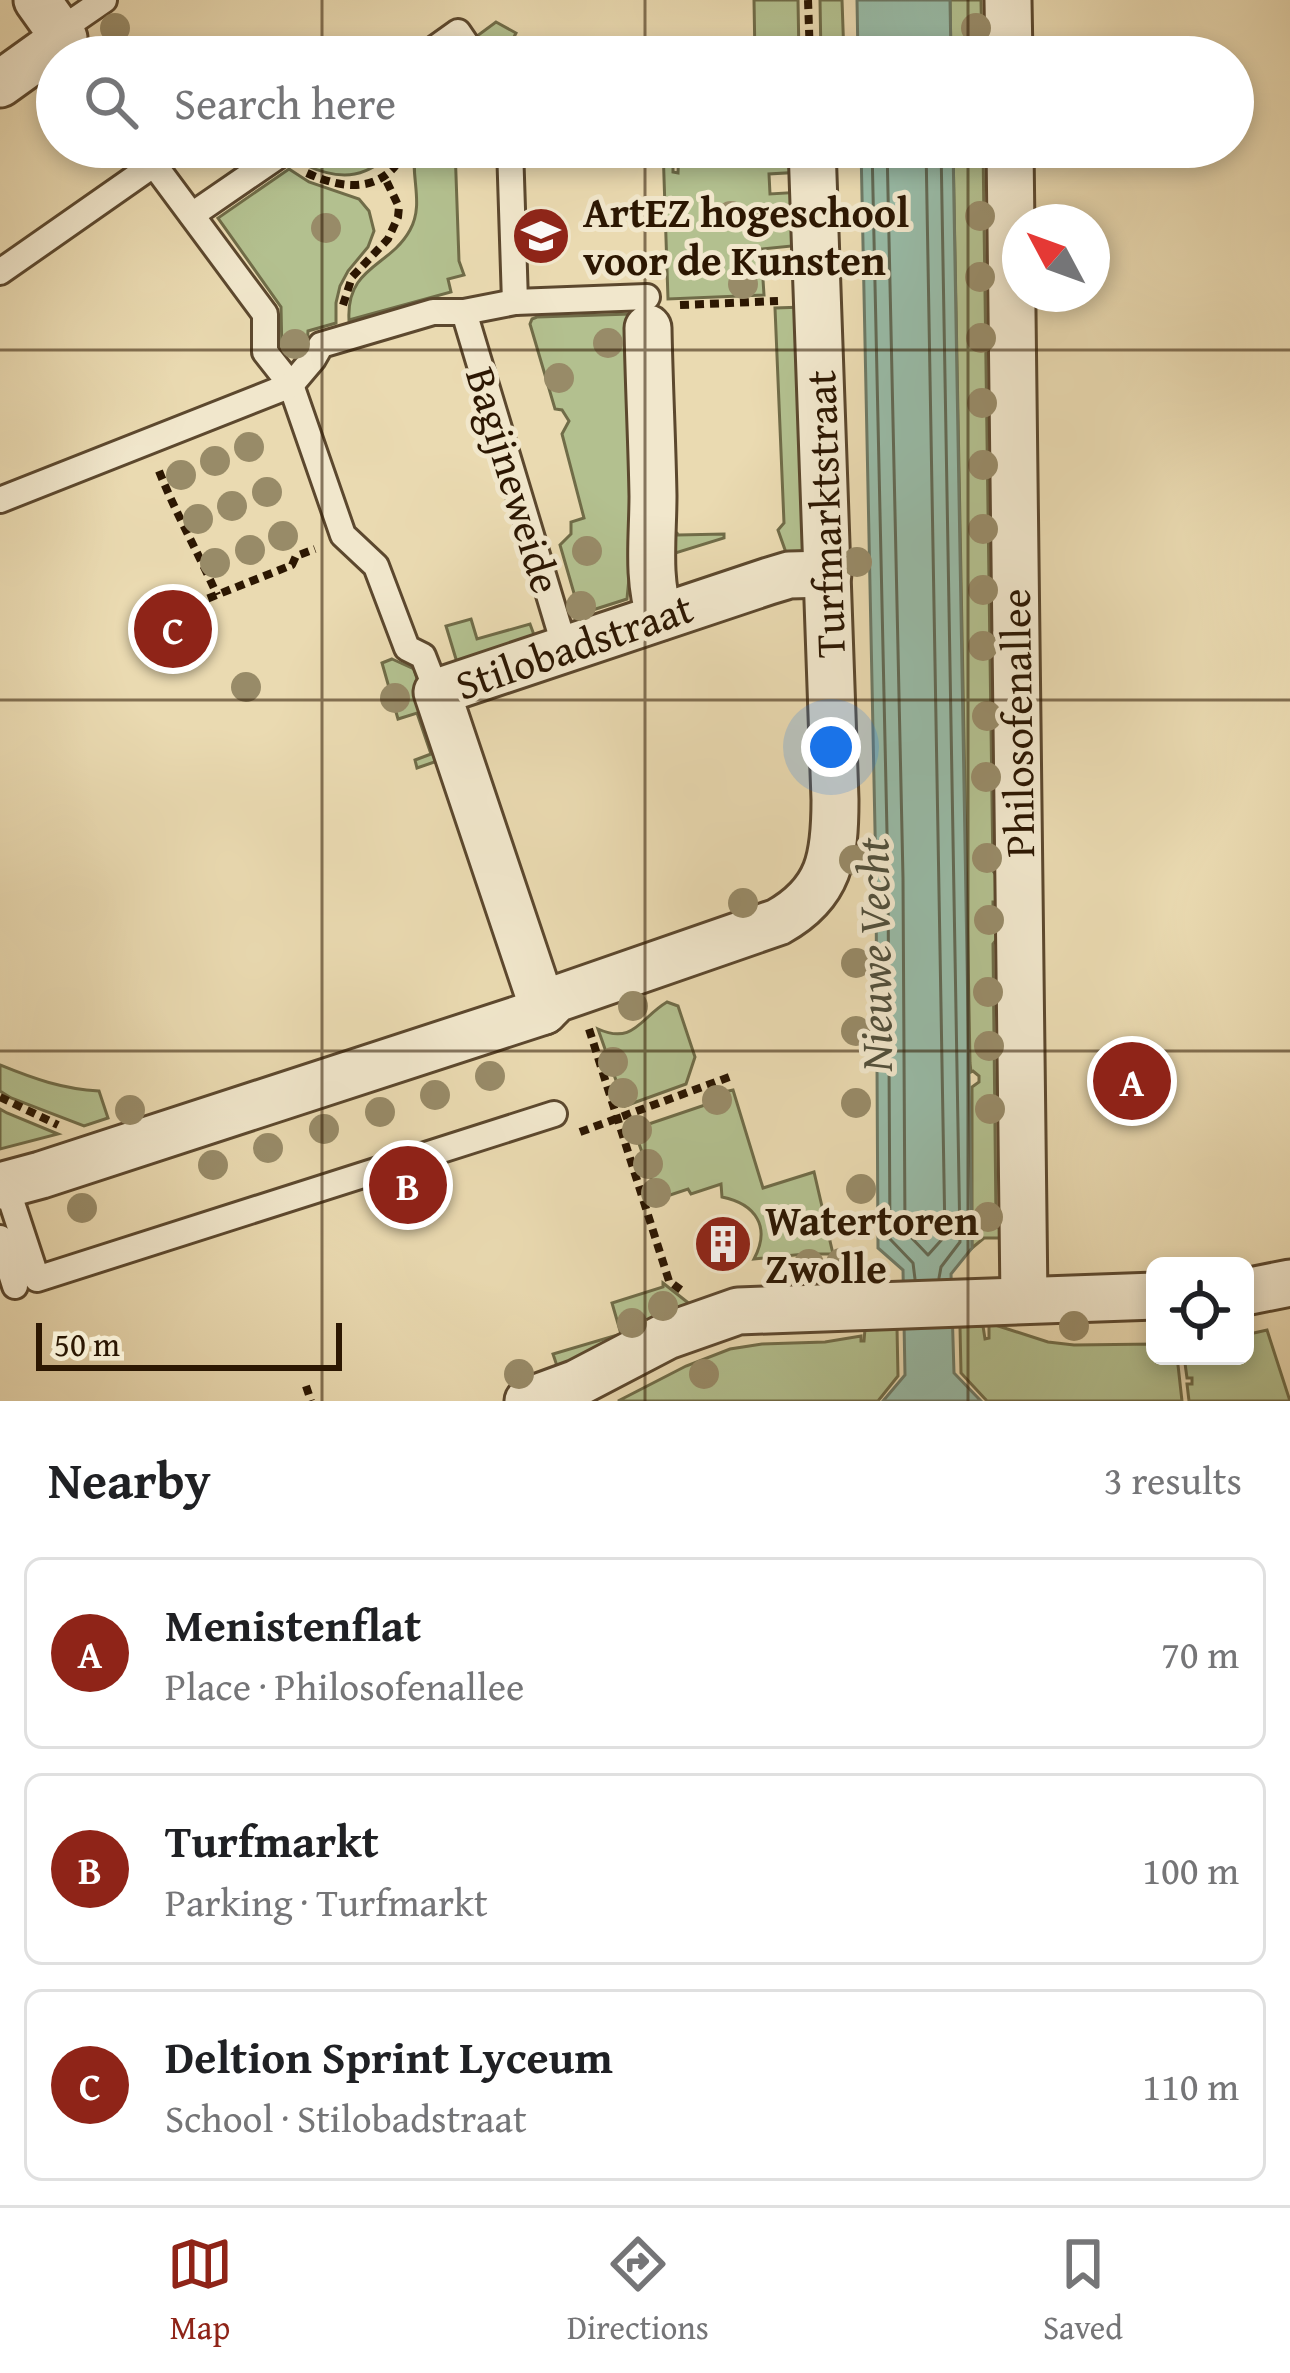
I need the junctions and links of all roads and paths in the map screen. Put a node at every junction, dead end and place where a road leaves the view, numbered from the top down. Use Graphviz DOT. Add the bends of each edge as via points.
graph roads {
  1 [pos="104,0"];
  2 [pos="808,0"];
  3 [pos="1008,0"];
  4 [pos="60,32"];
  5 [pos="809,36"];
  6 [pos="1009,36"];
  7 [pos="36,53"];
  8 [pos="0,84"];
  9 [pos="132,168"];
  10 [pos="156,168"];
  11 [pos="260,168"];
  12 [pos="300,168"];
  13 [pos="394,168"];
  14 [pos="511,168"];
  15 [pos="813,168"];
  16 [pos="1010,168"];
  17 [pos="385,178"];
  18 [pos="192,215"];
  19 [pos="0,272"];
  20 [pos="816,300"];
  21 [pos="515,302"];
  22 [pos="464,312"];
  23 [pos="648,312"];
  24 [pos="347,336"];
  25 [pos="291,385"];
  26 [pos="148,442"];
  27 [pos="0,500"];
  28 [pos="343,535"];
  29 [pos="827,574"];
  30 [pos="217,595"];
  31 [pos="194,604"];
  32 [pos="660,617"];
  33 [pos="565,648"];
  34 [pos="437,692"];
  35 [pos="559,1002"];
  36 [pos="732,1076"];
  37 [pos="619,1119"];
  38 [pos="558,1126"];
  39 [pos="3,1185"];
  40 [pos="0,1238"];
  41 [pos="1290,1283"];
  42 [pos="15,1286"];
  43 [pos="1254,1290"];
  44 [pos="1146,1296"];
  45 [pos="1024,1300"];
  46 [pos="704,1322"];
  47 [pos="306,1386"];
  48 [pos="311,1401"];
  49 [pos="528,1401"];
  1 -- 4 [label="lane"];
  2 -- 5 [label="path"];
  3 -- 6 [label="street"];
  7 -- 8 [label="street"];
  9 -- 19 [label="lane"];
  10 -- 18 [label="lane"];
  11 -- 18 [label="lane"];
  12 -- 17 [label="path" via="352,185"];
  13 -- 17 [label="path"];
  14 -- 21 [label="lane, Bagijneweide"];
  15 -- 20 [label="street, Turfmarktstraat"];
  16 -- 45 [label="street, Philosofenallee"];
  17 -- 24 [label="path" via="398,218 347,287"];
  18 -- 25 [label="lane" via="266,314 265,352"];
  20 -- 23 [label="path"];
  20 -- 29 [label="street, Turfmarktstraat"];
  21 -- 22 [label="lane"];
  21 -- 23 [label="lane"];
  22 -- 24 [label="lane" via="433,312"];
  22 -- 33 [label="lane, Bagijneweide"];
  23 -- 32 [label="street" via="651,568"];
  24 -- 25 [label="lane" via="321,345"];
  25 -- 26 [label="lane"];
  25 -- 28 [label="lane"];
  26 -- 27 [label="lane"];
  26 -- 30 [label="path"];
  28 -- 30 [label="path"];
  28 -- 34 [label="lane" via="376,566 407,648 423,656"];
  29 -- 32 [label="street, Stilobadstraat" via="789,575"];
  29 -- 35 [label="street, Turfmarktstraat" via="835,820 824,880 807,904 778,922"];
  30 -- 31 [label="path"];
  32 -- 33 [label="street, Stilobadstraat"];
  33 -- 34 [label="street, Stilobadstraat"];
  34 -- 35 [label="street, Stilobadstraat"];
  35 -- 37 [label="path"];
  35 -- 39 [label="street"];
  36 -- 37 [label="path"];
  37 -- 38 [label="path"];
  37 -- 46 [label="path" via="670,1281 695,1297"];
  38 -- 39 [label="lane" via="37,1279"];
  40 -- 42 [label="lane"];
  41 -- 43 [label="street"];
  44 -- 45 [label="street"];
  45 -- 46 [label="street" via="758,1309"];
  46 -- 49 [label="street"];
  47 -- 48 [label="path"];
}
